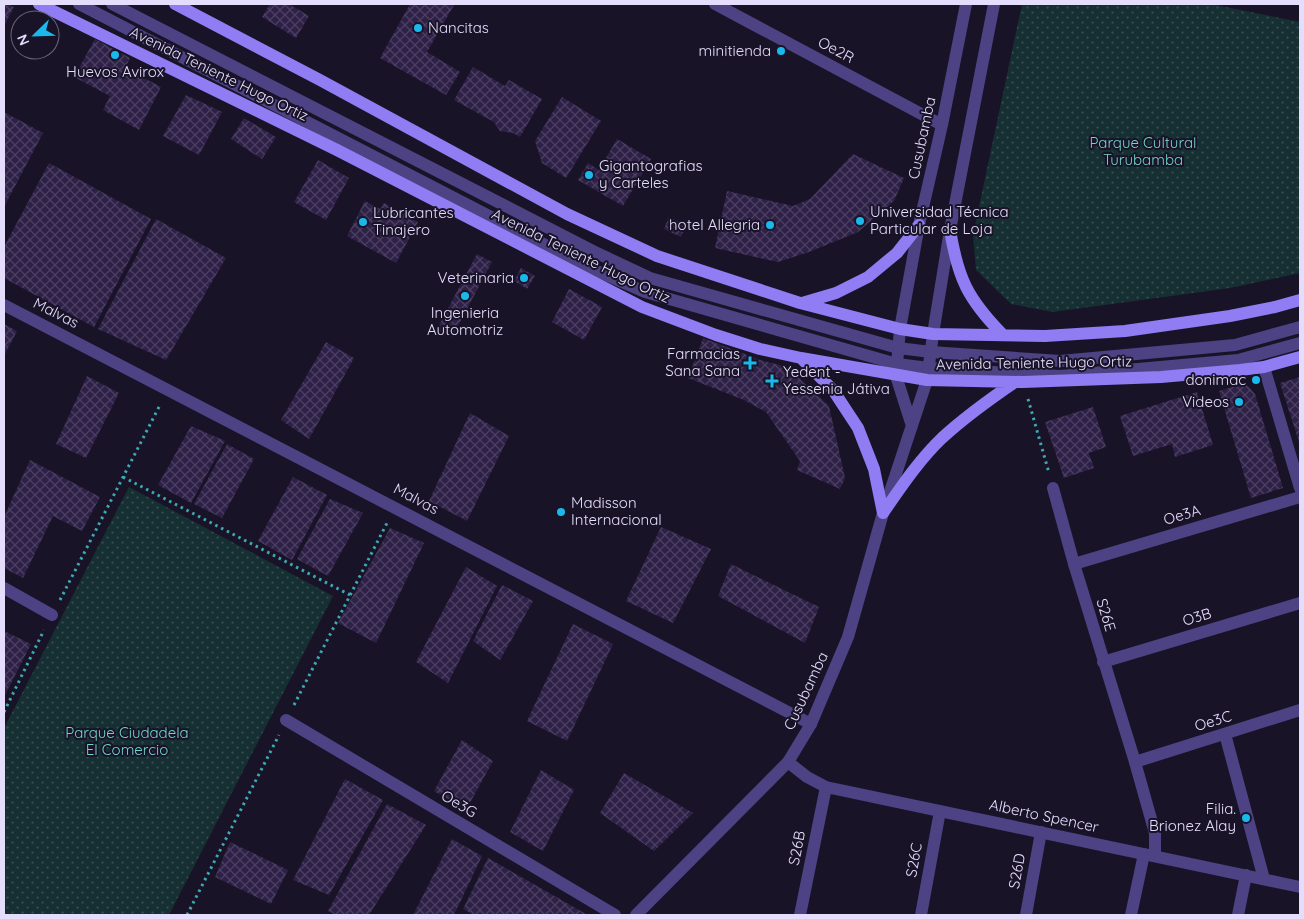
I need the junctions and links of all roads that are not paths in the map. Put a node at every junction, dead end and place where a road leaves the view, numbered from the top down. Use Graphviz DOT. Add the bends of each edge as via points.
graph roads {
  1 [pos="39,4"];
  2 [pos="79,4"];
  3 [pos="112,4"];
  4 [pos="175,4"];
  5 [pos="715,4"];
  6 [pos="966,4"];
  7 [pos="994,4"];
  8 [pos="942,125"];
  9 [pos="919,224"];
  10 [pos="950,230"];
  11 [pos="1300,300"];
  12 [pos="800,303"];
  13 [pos="4,305"];
  14 [pos="1300,327"];
  15 [pos="900,329"];
  16 [pos="933,334"];
  17 [pos="1002,334"];
  18 [pos="1300,343"];
  19 [pos="898,348"];
  20 [pos="931,352"];
  21 [pos="1300,357"];
  22 [pos="801,358"];
  23 [pos="1264,367"];
  24 [pos="897,370"];
  25 [pos="928,374"];
  26 [pos="1019,382"];
  27 [pos="912,426"];
  28 [pos="1053,488"];
  29 [pos="1300,488"];
  30 [pos="1300,497"];
  31 [pos="883,514"];
  32 [pos="1074,564"];
  33 [pos="4,588"];
  34 [pos="1300,603"];
  35 [pos="52,615"];
  36 [pos="1103,662"];
  37 [pos="1300,710"];
  38 [pos="286,720"];
  39 [pos="812,724"];
  40 [pos="1225,734"];
  41 [pos="788,762"];
  42 [pos="1135,762"];
  43 [pos="826,787"];
  44 [pos="940,811"];
  45 [pos="1041,832"];
  46 [pos="1150,855"];
  47 [pos="1246,875"];
  48 [pos="1264,879"];
  49 [pos="1300,886"];
  50 [pos="615,915"];
  51 [pos="636,915"];
  52 [pos="800,915"];
  53 [pos="921,915"];
  54 [pos="1026,915"];
  55 [pos="1131,915"];
  56 [pos="1238,915"];
  1 -- 22 [label="main road, Avenida Teniente Hugo Ortiz" via="336,150 642,307 716,335"];
  2 -- 24 [label="street" via="581,263 645,292"];
  3 -- 19 [label="street" via="597,254 650,278"];
  4 -- 12 [label="main road, Avenida Teniente Hugo Ortiz" via="567,214 657,256"];
  5 -- 8 [label="street, Oe2R"];
  6 -- 8 [label="street, Cusubamba"];
  7 -- 10 [label="street, Cusubamba"];
  8 -- 9 [label="street, Cusubamba"];
  9 -- 12 [label="main road" via="897,254 868,277 836,294"];
  9 -- 15 [label="street, Cusubamba"];
  10 -- 16 [label="street, Cusubamba"];
  10 -- 17 [label="main road" via="965,288 981,313"];
  11 -- 17 [label="main road, Avenida Teniente Hugo Ortiz" via="1275,308 1126,331 1045,336"];
  12 -- 15 [label="main road, Avenida Teniente Hugo Ortiz"];
  13 -- 39 [label="street, Malvas"];
  14 -- 20 [label="street" via="1235,345 1060,361"];
  15 -- 16 [label="main road, Avenida Teniente Hugo Ortiz"];
  15 -- 19 [label="street, Cusubamba"];
  16 -- 17 [label="main road, Avenida Teniente Hugo Ortiz"];
  16 -- 20 [label="street, Cusubamba"];
  18 -- 25 [label="street" via="1238,360 1060,376"];
  19 -- 20 [label="street"];
  19 -- 24 [label="street, Cusubamba"];
  20 -- 25 [label="street, Cusubamba"];
  21 -- 23 [label="main road, Avenida Teniente Hugo Ortiz"];
  22 -- 24 [label="main road, Avenida Teniente Hugo Ortiz"];
  22 -- 31 [label="main road" via="833,390 858,428 874,469"];
  23 -- 26 [label="main road, Avenida Teniente Hugo Ortiz" via="1161,377"];
  23 -- 29 [label="street"];
  24 -- 25 [label="main road, Avenida Teniente Hugo Ortiz"];
  24 -- 27 [label="street, Cusubamba"];
  25 -- 26 [label="main road, Avenida Teniente Hugo Ortiz"];
  25 -- 27 [label="street, Cusubamba"];
  26 -- 31 [label="main road" via="976,408 941,439 909,474"];
  27 -- 31 [label="street, Cusubamba"];
  28 -- 32 [label="street, S26E"];
  30 -- 32 [label="street, Oe3A"];
  31 -- 39 [label="street, Cusubamba" via="848,637"];
  32 -- 36 [label="street, S26E"];
  33 -- 35 [label="street"];
  34 -- 36 [label="street, O3B"];
  36 -- 42 [label="street, S26E"];
  37 -- 40 [label="street, Oe3C"];
  38 -- 50 [label="street, Oe3G"];
  39 -- 41 [label="street, Cusubamba"];
  40 -- 42 [label="street, Oe3C"];
  40 -- 48 [label="street"];
  41 -- 43 [label="street, Alberto Spencer"];
  41 -- 51 [label="street, Cusubamba"];
  42 -- 46 [label="street, S26E" via="1155,833"];
  43 -- 44 [label="street, Alberto Spencer"];
  43 -- 52 [label="street, S26B"];
  44 -- 45 [label="street, Alberto Spencer"];
  44 -- 53 [label="street, S26C"];
  45 -- 46 [label="street, Alberto Spencer"];
  45 -- 54 [label="street, S26D"];
  46 -- 47 [label="street, Alberto Spencer"];
  46 -- 55 [label="street, S26E"];
  47 -- 48 [label="street, Alberto Spencer"];
  47 -- 56 [label="street"];
  48 -- 49 [label="street, Alberto Spencer"];
}
